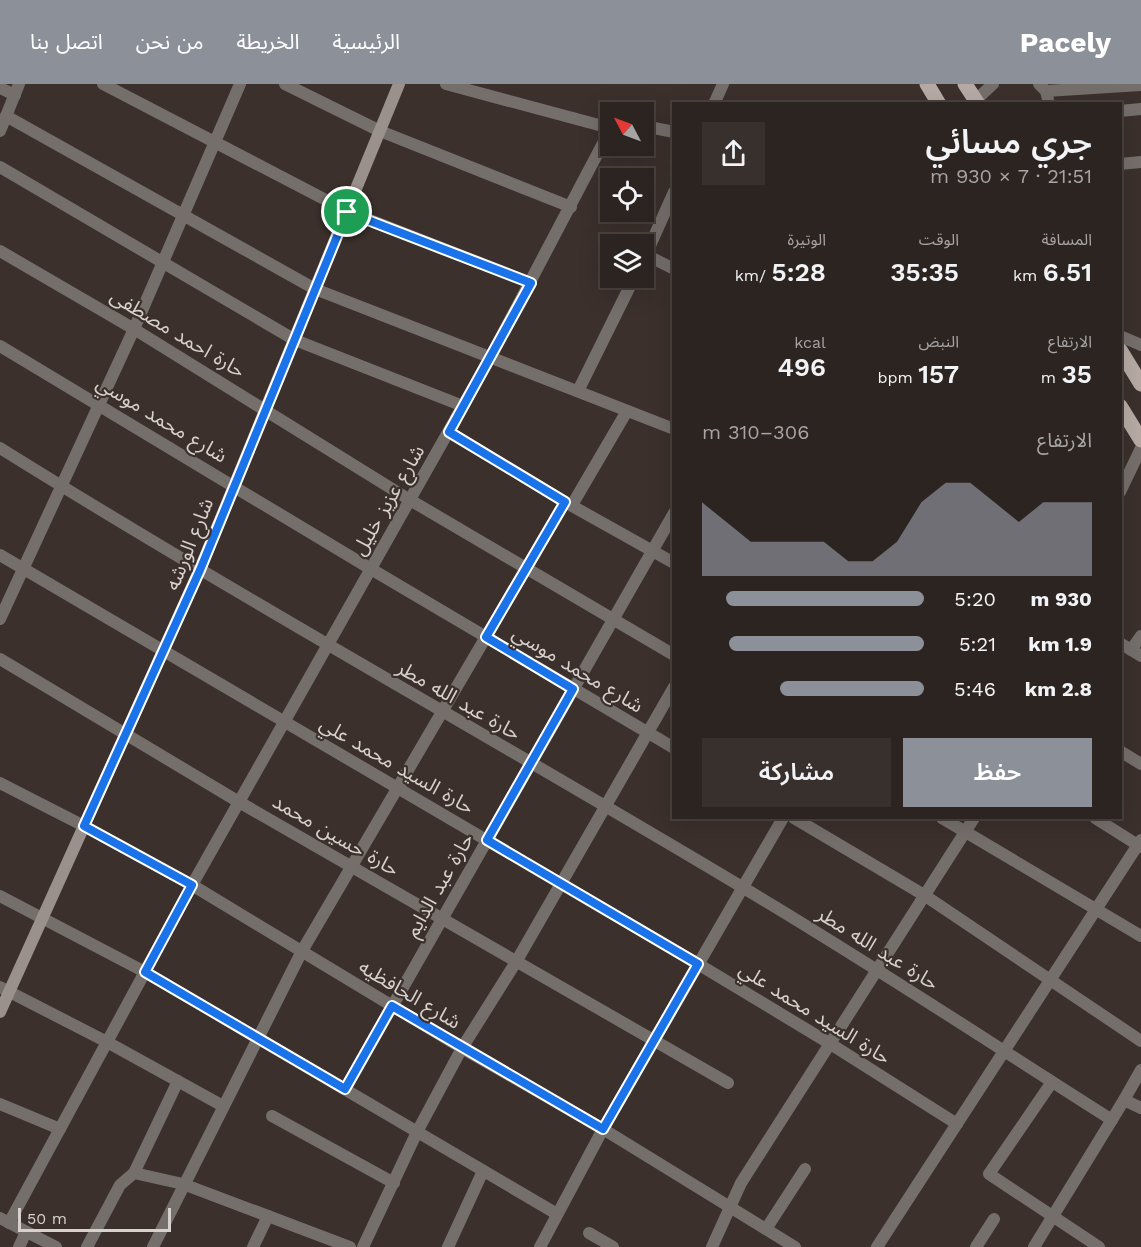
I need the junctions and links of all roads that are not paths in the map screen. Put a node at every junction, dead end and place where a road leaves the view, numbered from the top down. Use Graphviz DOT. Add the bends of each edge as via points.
graph roads {
  1 [pos="103,84"];
  2 [pos="240,84"];
  3 [pos="285,84"];
  4 [pos="399,84"];
  5 [pos="446,84"];
  6 [pos="723,84"];
  7 [pos="927,84"];
  8 [pos="965,84"];
  9 [pos="993,84"];
  10 [pos="1141,85"];
  11 [pos="0,88"];
  12 [pos="17,90"];
  13 [pos="1045,93"];
  14 [pos="715,102"];
  15 [pos="938,102"];
  16 [pos="977,102"];
  17 [pos="1141,109"];
  18 [pos="1122,111"];
  19 [pos="6,116"];
  20 [pos="600,126"];
  21 [pos="654,128"];
  22 [pos="0,131"];
  23 [pos="380,132"];
  24 [pos="672,132"];
  25 [pos="214,142"];
  26 [pos="600,149"];
  27 [pos="1141,162"];
  28 [pos="1122,164"];
  29 [pos="0,167"];
  30 [pos="672,196"];
  31 [pos="571,207"];
  32 [pos="347,212"];
  33 [pos="184,214"];
  34 [pos="654,237"];
  35 [pos="0,252"];
  36 [pos="654,261"];
  37 [pos="162,263"];
  38 [pos="672,268"];
  39 [pos="531,283"];
  40 [pos="629,288"];
  41 [pos="315,289"];
  42 [pos="134,329"];
  43 [pos="1122,337"];
  44 [pos="295,340"];
  45 [pos="1141,345"];
  46 [pos="0,346"];
  47 [pos="1122,353"];
  48 [pos="490,358"];
  49 [pos="1141,384"];
  50 [pos="578,392"];
  51 [pos="99,404"];
  52 [pos="463,406"];
  53 [pos="266,409"];
  54 [pos="1122,409"];
  55 [pos="627,411"];
  56 [pos="672,428"];
  57 [pos="449,432"];
  58 [pos="1141,440"];
  59 [pos="0,448"];
  60 [pos="1141,448"];
  61 [pos="61,486"];
  62 [pos="234,486"];
  63 [pos="1122,488"];
  64 [pos="410,500"];
  65 [pos="569,504"];
  66 [pos="672,516"];
  67 [pos="652,551"];
  68 [pos="0,555"];
  69 [pos="672,562"];
  70 [pos="527,568"];
  71 [pos="23,569"];
  72 [pos="371,569"];
  73 [pos="200,570"];
  74 [pos="613,619"];
  75 [pos="0,620"];
  76 [pos="1141,636"];
  77 [pos="486,637"];
  78 [pos="328,646"];
  79 [pos="1131,650"];
  80 [pos="164,652"];
  81 [pos="672,654"];
  82 [pos="0,659"];
  83 [pos="573,689"];
  84 [pos="672,690"];
  85 [pos="442,712"];
  86 [pos="285,721"];
  87 [pos="647,733"];
  88 [pos="126,734"];
  89 [pos="672,747"];
  90 [pos="1122,752"];
  91 [pos="531,764"];
  92 [pos="1141,764"];
  93 [pos="0,783"];
  94 [pos="398,788"];
  95 [pos="239,802"];
  96 [pos="605,807"];
  97 [pos="782,819"];
  98 [pos="796,819"];
  99 [pos="944,819"];
  100 [pos="973,819"];
  101 [pos="1097,819"];
  102 [pos="84,826"];
  103 [pos="965,832"];
  104 [pos="487,840"];
  105 [pos="1140,844"];
  106 [pos="352,867"];
  107 [pos="561,883"];
  108 [pos="192,885"];
  109 [pos="743,887"];
  110 [pos="924,895"];
  111 [pos="0,896"];
  112 [pos="1096,910"];
  113 [pos="43,918"];
  114 [pos="442,918"];
  115 [pos="1141,936"];
  116 [pos="302,951"];
  117 [pos="516,962"];
  118 [pos="698,964"];
  119 [pos="876,969"];
  120 [pos="145,972"];
  121 [pos="1050,980"];
  122 [pos="5,989"];
  123 [pos="392,1006"];
  124 [pos="0,1012"];
  125 [pos="259,1040"];
  126 [pos="655,1040"];
  127 [pos="1141,1041"];
  128 [pos="107,1042"];
  129 [pos="829,1043"];
  130 [pos="462,1048"];
  131 [pos="1004,1051"];
  132 [pos="1141,1070"];
  133 [pos="178,1082"];
  134 [pos="1053,1082"];
  135 [pos="728,1083"];
  136 [pos="345,1089"];
  137 [pos="1124,1100"];
  138 [pos="0,1104"];
  139 [pos="223,1106"];
  140 [pos="1141,1108"];
  141 [pos="272,1116"];
  142 [pos="1112,1120"];
  143 [pos="957,1124"];
  144 [pos="60,1129"];
  145 [pos="603,1129"];
  146 [pos="417,1132"];
  147 [pos="805,1169"];
  148 [pos="483,1171"];
  149 [pos="134,1173"];
  150 [pos="394,1183"];
  151 [pos="183,1184"];
  152 [pos="731,1207"];
  153 [pos="557,1214"];
  154 [pos="268,1216"];
  155 [pos="1052,1217"];
  156 [pos="994,1219"];
  157 [pos="4,1221"];
  158 [pos="766,1229"];
  159 [pos="26,1232"];
  160 [pos="589,1233"];
  161 [pos="19,1247"];
  162 [pos="56,1247"];
  163 [pos="87,1247"];
  164 [pos="153,1247"];
  165 [pos="253,1247"];
  166 [pos="350,1247"];
  167 [pos="363,1247"];
  168 [pos="448,1247"];
  169 [pos="540,1247"];
  170 [pos="613,1247"];
  171 [pos="712,1247"];
  172 [pos="795,1247"];
  173 [pos="877,1247"];
  174 [pos="976,1247"];
  175 [pos="1034,1247"];
  176 [pos="1100,1247"];
  1 -- 25 [label="street"];
  2 -- 25 [label="street"];
  3 -- 23 [label="street"];
  4 -- 23 [label="street, شارع الورشه"];
  5 -- 20 [label="street"];
  6 -- 14 [label="street"];
  7 -- 15 [label="main road"];
  8 -- 16 [label="main road"];
  9 -- 16 [label="street"];
  10 -- 13 [label="street"];
  11 -- 12 [label="street"];
  12 -- 19 [label="street"];
  17 -- 18 [label="street"];
  19 -- 22 [label="street"];
  19 -- 33 [label="street"];
  21 -- 24 [label="street"];
  23 -- 31 [label="street"];
  23 -- 32 [label="street, شارع الورشه"];
  25 -- 32 [label="street"];
  25 -- 33 [label="street"];
  26 -- 31 [label="street, شارع عزيز خليل"];
  27 -- 28 [label="street"];
  29 -- 37 [label="street"];
  30 -- 34 [label="street"];
  31 -- 39 [label="street, شارع عزيز خليل"];
  32 -- 39 [label="street"];
  32 -- 41 [label="street, شارع الورشه"];
  33 -- 37 [label="street"];
  33 -- 41 [label="street"];
  35 -- 42 [label="street, حارة احمد مصطفى"];
  36 -- 38 [label="street"];
  37 -- 42 [label="street"];
  37 -- 44 [label="street"];
  39 -- 48 [label="street, شارع عزيز خليل"];
  40 -- 50 [label="street"];
  41 -- 44 [label="street, شارع الورشه"];
  41 -- 48 [label="street"];
  42 -- 51 [label="street"];
  42 -- 53 [label="street, حارة احمد مصطفى"];
  43 -- 45 [label="street"];
  44 -- 52 [label="street"];
  44 -- 53 [label="street, شارع الورشه"];
  46 -- 51 [label="street, شارع محمد موسي"];
  47 -- 49 [label="main road"];
  48 -- 50 [label="street"];
  48 -- 52 [label="street, شارع عزيز خليل"];
  50 -- 55 [label="street"];
  51 -- 61 [label="street"];
  51 -- 62 [label="street, شارع محمد موسي"];
  52 -- 57 [label="street, شارع عزيز خليل"];
  53 -- 62 [label="street, شارع الورشه"];
  53 -- 64 [label="street, حارة احمد مصطفى"];
  54 -- 58 [label="main road"];
  55 -- 56 [label="street"];
  55 -- 65 [label="street"];
  57 -- 64 [label="street, شارع عزيز خليل"];
  57 -- 65 [label="street"];
  59 -- 61 [label="street, حارة عبد الله مطر"];
  60 -- 63 [label="street"];
  61 -- 71 [label="street"];
  61 -- 73 [label="street, حارة عبد الله مطر"];
  62 -- 72 [label="street, شارع محمد موسي"];
  62 -- 73 [label="street, شارع الورشه"];
  64 -- 70 [label="street, حارة احمد مصطفى"];
  64 -- 72 [label="street, شارع عزيز خليل"];
  65 -- 67 [label="street"];
  65 -- 70 [label="street"];
  66 -- 67 [label="street, حارة عبد الدايم"];
  67 -- 69 [label="street"];
  67 -- 74 [label="street, حارة عبد الدايم"];
  68 -- 71 [label="street, حارة السيد محمد علي"];
  70 -- 74 [label="street, حارة احمد مصطفى"];
  70 -- 77 [label="street"];
  71 -- 75 [label="street"];
  71 -- 80 [label="street, حارة السيد محمد علي"];
  72 -- 77 [label="street, شارع محمد موسي"];
  72 -- 78 [label="street, شارع عزيز خليل"];
  73 -- 78 [label="street, حارة عبد الله مطر"];
  73 -- 80 [label="street, شارع الورشه"];
  74 -- 81 [label="street, حارة احمد مصطفى"];
  74 -- 83 [label="street, حارة عبد الدايم"];
  76 -- 79 [label="street"];
  77 -- 83 [label="street, شارع محمد موسي"];
  77 -- 85 [label="street"];
  78 -- 85 [label="street, حارة عبد الله مطر"];
  78 -- 86 [label="street, شارع عزيز خليل"];
  80 -- 86 [label="street, حارة السيد محمد علي"];
  80 -- 88 [label="street, شارع الورشه"];
  82 -- 88 [label="street, حارة حسين محمد"];
  83 -- 87 [label="street, شارع محمد موسي"];
  83 -- 91 [label="street, حارة عبد الدايم"];
  84 -- 87 [label="street"];
  85 -- 91 [label="street, حارة عبد الله مطر"];
  85 -- 94 [label="street"];
  86 -- 94 [label="street, حارة السيد محمد علي"];
  86 -- 95 [label="street, شارع عزيز خليل"];
  87 -- 89 [label="street, شارع محمد موسي"];
  87 -- 96 [label="street"];
  88 -- 95 [label="street, حارة حسين محمد"];
  88 -- 102 [label="street, شارع الورشه"];
  90 -- 92 [label="street"];
  91 -- 96 [label="street, حارة عبد الله مطر"];
  91 -- 104 [label="street, حارة عبد الدايم"];
  93 -- 102 [label="street, شارع الحافظيه"];
  94 -- 104 [label="street, حارة السيد محمد علي"];
  94 -- 106 [label="street"];
  95 -- 106 [label="street, حارة حسين محمد"];
  95 -- 108 [label="street, شارع عزيز خليل"];
  96 -- 107 [label="street"];
  96 -- 109 [label="street, حارة عبد الله مطر"];
  97 -- 109 [label="street"];
  98 -- 110 [label="street"];
  99 -- 103 [label="street"];
  100 -- 103 [label="street"];
  101 -- 105 [label="street"];
  102 -- 108 [label="street, شارع الحافظيه"];
  102 -- 113 [label="street, شارع الورشه"];
  103 -- 110 [label="street"];
  103 -- 112 [label="street"];
  104 -- 107 [label="street, حارة السيد محمد علي"];
  104 -- 114 [label="street, حارة عبد الدايم"];
  105 -- 112 [label="street"];
  106 -- 114 [label="street, حارة حسين محمد"];
  106 -- 116 [label="street"];
  107 -- 117 [label="street"];
  107 -- 118 [label="street, حارة السيد محمد علي"];
  108 -- 116 [label="street, شارع الحافظيه"];
  108 -- 120 [label="street, شارع عزيز خليل"];
  109 -- 118 [label="street"];
  109 -- 119 [label="street, حارة عبد الله مطر"];
  110 -- 119 [label="street"];
  110 -- 121 [label="street"];
  111 -- 113 [label="street"];
  112 -- 115 [label="street"];
  112 -- 121 [label="street"];
  113 -- 120 [label="street"];
  113 -- 122 [label="street, شارع الورشه"];
  114 -- 117 [label="street, حارة حسين محمد"];
  114 -- 123 [label="street, حارة عبد الدايم"];
  116 -- 123 [label="street, شارع الحافظيه"];
  116 -- 125 [label="street"];
  117 -- 126 [label="street, حارة حسين محمد"];
  117 -- 130 [label="street"];
  118 -- 126 [label="street"];
  118 -- 129 [label="street, حارة السيد محمد علي"];
  119 -- 129 [label="street"];
  119 -- 131 [label="street, حارة عبد الله مطر"];
  120 -- 125 [label="street"];
  120 -- 128 [label="street, شارع عزيز خليل"];
  121 -- 127 [label="street"];
  121 -- 131 [label="street"];
  122 -- 124 [label="street, شارع الورشه"];
  122 -- 128 [label="street"];
  123 -- 130 [label="street, شارع الحافظيه"];
  123 -- 136 [label="street, حارة عبد الدايم"];
  125 -- 136 [label="street"];
  125 -- 139 [label="street"];
  126 -- 135 [label="street, حارة حسين محمد"];
  126 -- 145 [label="street"];
  128 -- 133 [label="street"];
  128 -- 144 [label="street, شارع عزيز خليل"];
  129 -- 143 [label="street, حارة السيد محمد علي"];
  129 -- 152 [label="street" via="741,1183"];
  130 -- 145 [label="street, شارع الحافظيه"];
  130 -- 146 [label="street"];
  131 -- 134 [label="street, حارة عبد الله مطر"];
  131 -- 143 [label="street"];
  132 -- 137 [label="street"];
  133 -- 139 [label="street"];
  133 -- 149 [label="street"];
  134 -- 142 [label="street, حارة عبد الله مطر"];
  134 -- 155 [label="street" via="989,1174"];
  136 -- 146 [label="street"];
  137 -- 140 [label="street"];
  137 -- 142 [label="street"];
  138 -- 144 [label="street"];
  139 -- 151 [label="street"];
  141 -- 150 [label="street"];
  142 -- 155 [label="street"];
  143 -- 173 [label="street"];
  144 -- 157 [label="street, شارع عزيز خليل"];
  145 -- 152 [label="street, شارع الحافظيه"];
  145 -- 153 [label="street"];
  146 -- 148 [label="street"];
  146 -- 150 [label="street"];
  147 -- 158 [label="street"];
  148 -- 153 [label="street"];
  148 -- 168 [label="street"];
  149 -- 151 [label="street"];
  149 -- 163 [label="street" via="120,1185"];
  150 -- 167 [label="street"];
  151 -- 154 [label="street"];
  151 -- 164 [label="street"];
  152 -- 158 [label="street, شارع الحافظيه"];
  152 -- 171 [label="street"];
  153 -- 169 [label="street"];
  154 -- 165 [label="street"];
  154 -- 166 [label="street"];
  155 -- 175 [label="street"];
  155 -- 176 [label="street"];
  156 -- 174 [label="street"];
  157 -- 159 [label="street"];
  158 -- 172 [label="street, شارع الحافظيه"];
  159 -- 161 [label="street"];
  159 -- 162 [label="street"];
  160 -- 170 [label="street"];
}
